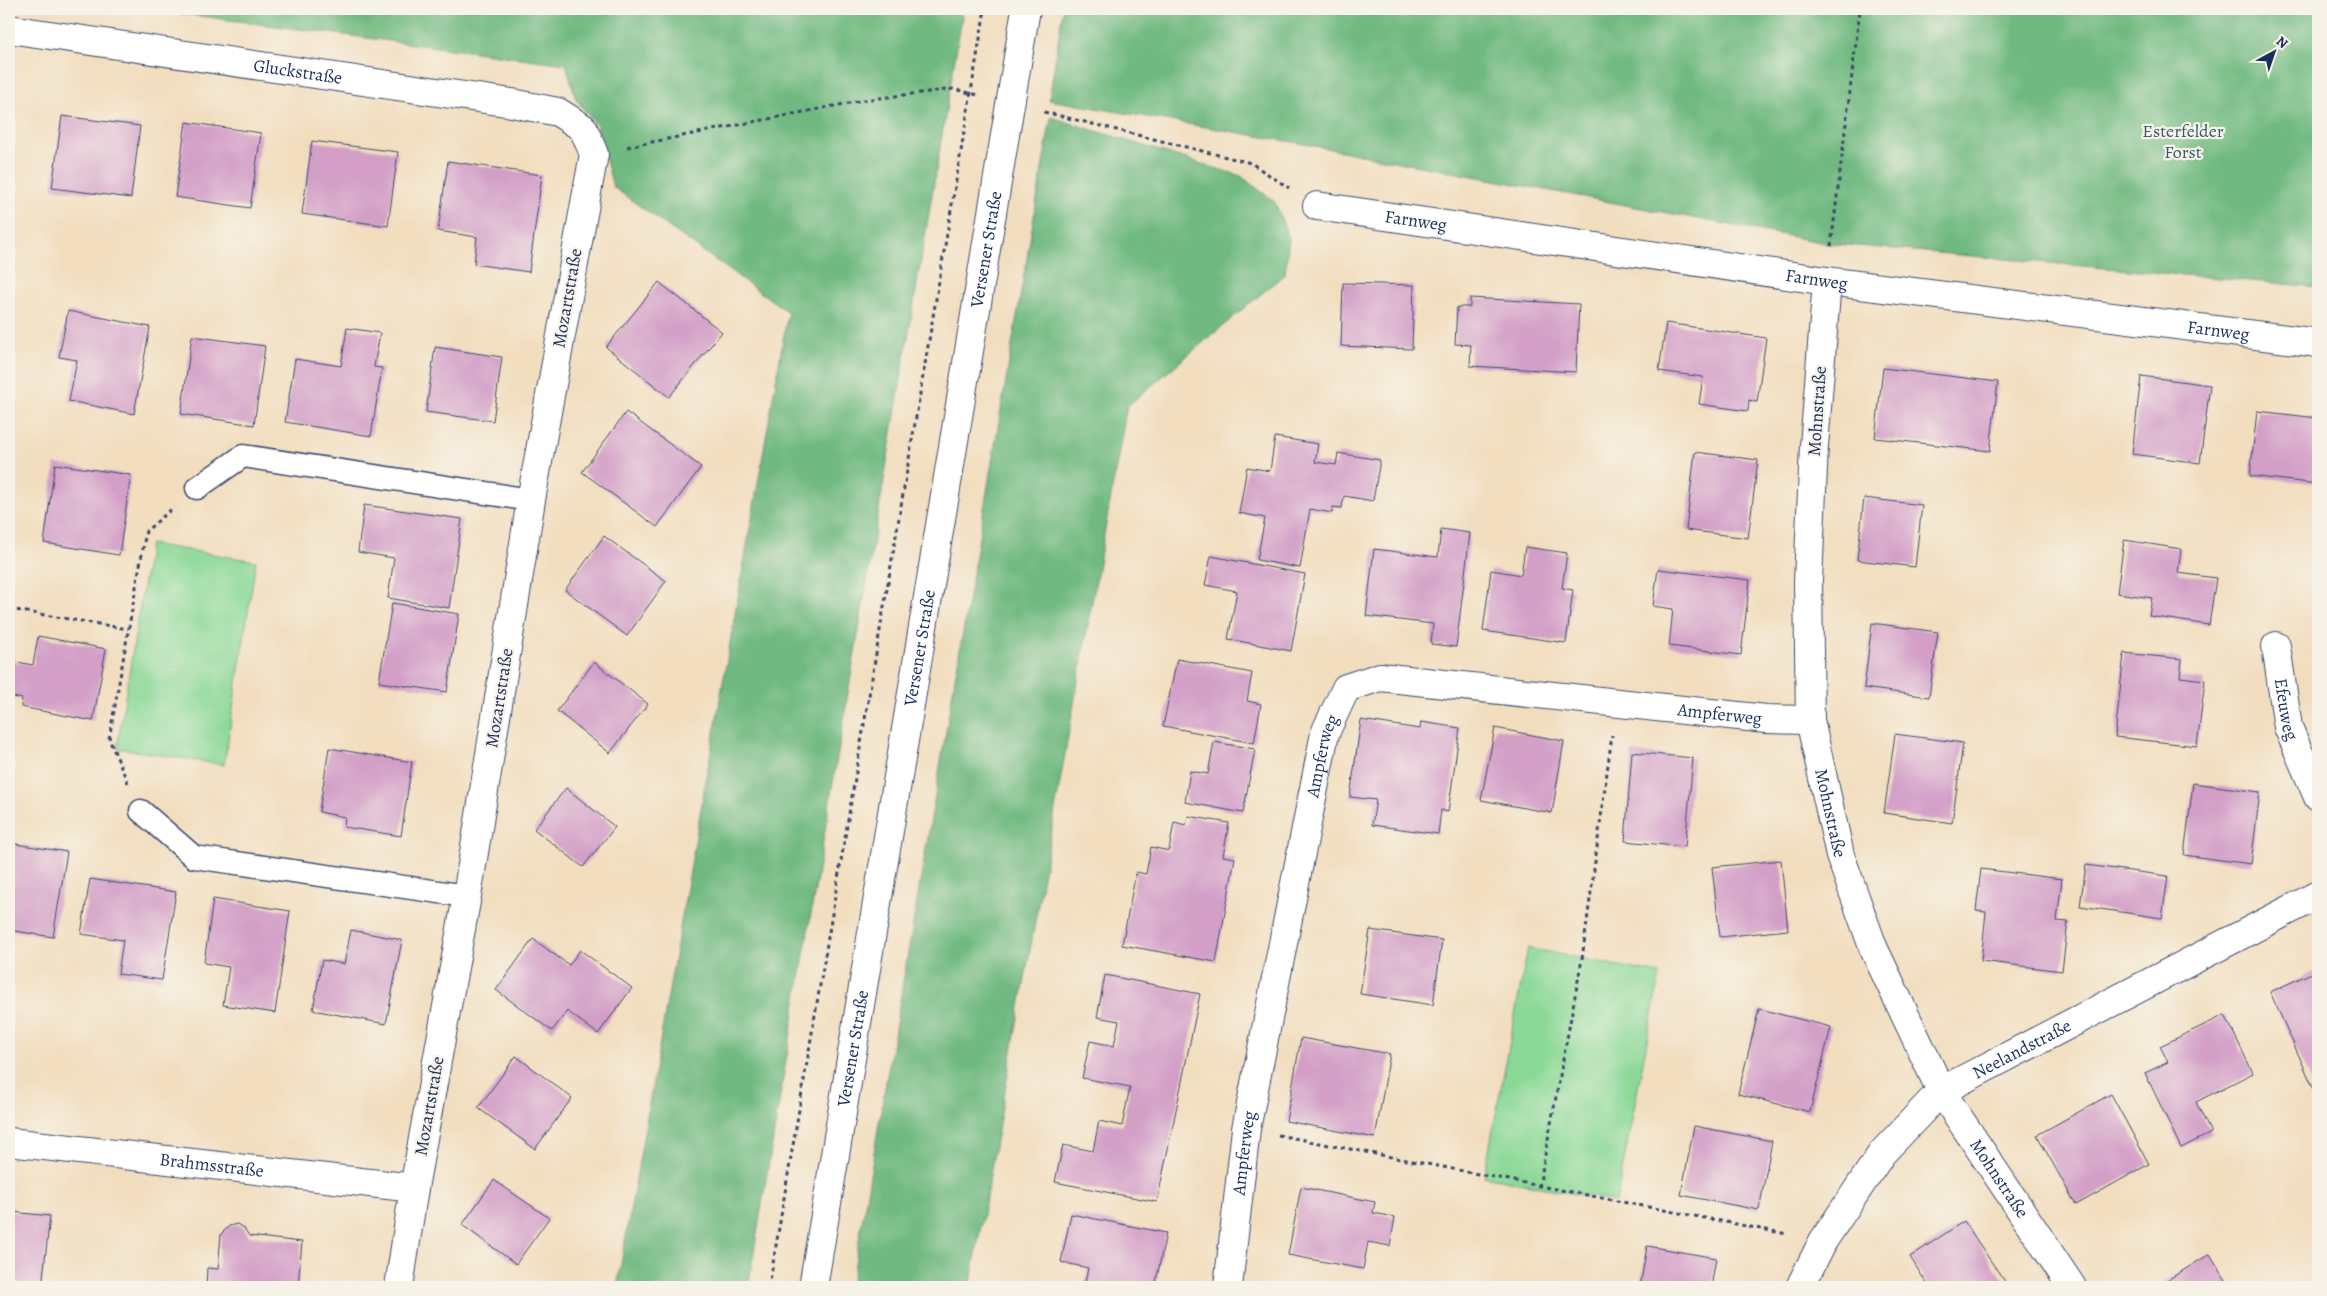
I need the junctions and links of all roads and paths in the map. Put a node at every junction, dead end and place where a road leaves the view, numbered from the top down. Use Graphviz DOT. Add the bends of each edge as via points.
graph roads {
  1 [pos="985,9"];
  2 [pos="1026,9"];
  3 [pos="1860,9"];
  4 [pos="9,29"];
  5 [pos="971,93"];
  6 [pos="1010,102"];
  7 [pos="594,154"];
  8 [pos="1317,206"];
  9 [pos="1827,281"];
  10 [pos="2318,343"];
  11 [pos="197,488"];
  12 [pos="530,500"];
  13 [pos="9,608"];
  14 [pos="128,629"];
  15 [pos="2276,646"];
  16 [pos="1617,702"];
  17 [pos="1810,720"];
  18 [pos="2318,797"];
  19 [pos="141,811"];
  20 [pos="2318,895"];
  21 [pos="467,896"];
  22 [pos="1941,1091"];
  23 [pos="1246,1129"];
  24 [pos="9,1142"];
  25 [pos="1539,1187"];
  26 [pos="414,1188"];
  27 [pos="1823,1242"];
  28 [pos="399,1287"];
  29 [pos="769,1287"];
  30 [pos="813,1287"];
  31 [pos="1228,1287"];
  32 [pos="1800,1287"];
  33 [pos="2072,1287"];
  1 -- 5 [label="path"];
  2 -- 6 [label="street, Versener Straße"];
  3 -- 9 [label="path"];
  4 -- 7 [label="street, Gluckstraße" via="512,102 558,112 582,128"];
  5 -- 6 [label="path"];
  5 -- 7 [label="path" via="953,89 864,100"];
  5 -- 29 [label="path"];
  6 -- 8 [label="path" via="1251,163"];
  6 -- 30 [label="street, Versener Straße"];
  7 -- 12 [label="street, Mozartstraße"];
  8 -- 9 [label="street, Farnweg"];
  9 -- 10 [label="street, Farnweg"];
  9 -- 17 [label="street, Mohnstraße" via="1814,446 1808,581"];
  11 -- 12 [label="lane" via="242,456"];
  11 -- 14 [label="path" via="146,531"];
  12 -- 21 [label="street, Mozartstraße"];
  13 -- 14 [label="path"];
  14 -- 19 [label="path" via="109,739"];
  15 -- 18 [label="street, Efeuweg" via="2288,727"];
  16 -- 17 [label="street, Ampferweg" via="1766,719"];
  16 -- 23 [label="street, Ampferweg" via="1380,677 1346,688 1325,733"];
  16 -- 25 [label="path" via="1582,959"];
  17 -- 22 [label="street, Mohnstraße" via="1840,855 1873,946"];
  19 -- 21 [label="lane" via="194,857"];
  20 -- 22 [label="street, Neelandstraße"];
  21 -- 26 [label="street, Mozartstraße"];
  22 -- 27 [label="street, Neelandstraße" via="1882,1153"];
  22 -- 33 [label="street, Mohnstraße"];
  23 -- 25 [label="path"];
  23 -- 31 [label="street, Ampferweg"];
  24 -- 26 [label="street, Brahmsstraße"];
  25 -- 27 [label="path"];
  26 -- 28 [label="street, Mozartstraße"];
  27 -- 32 [label="street, Neelandstraße"];
}
